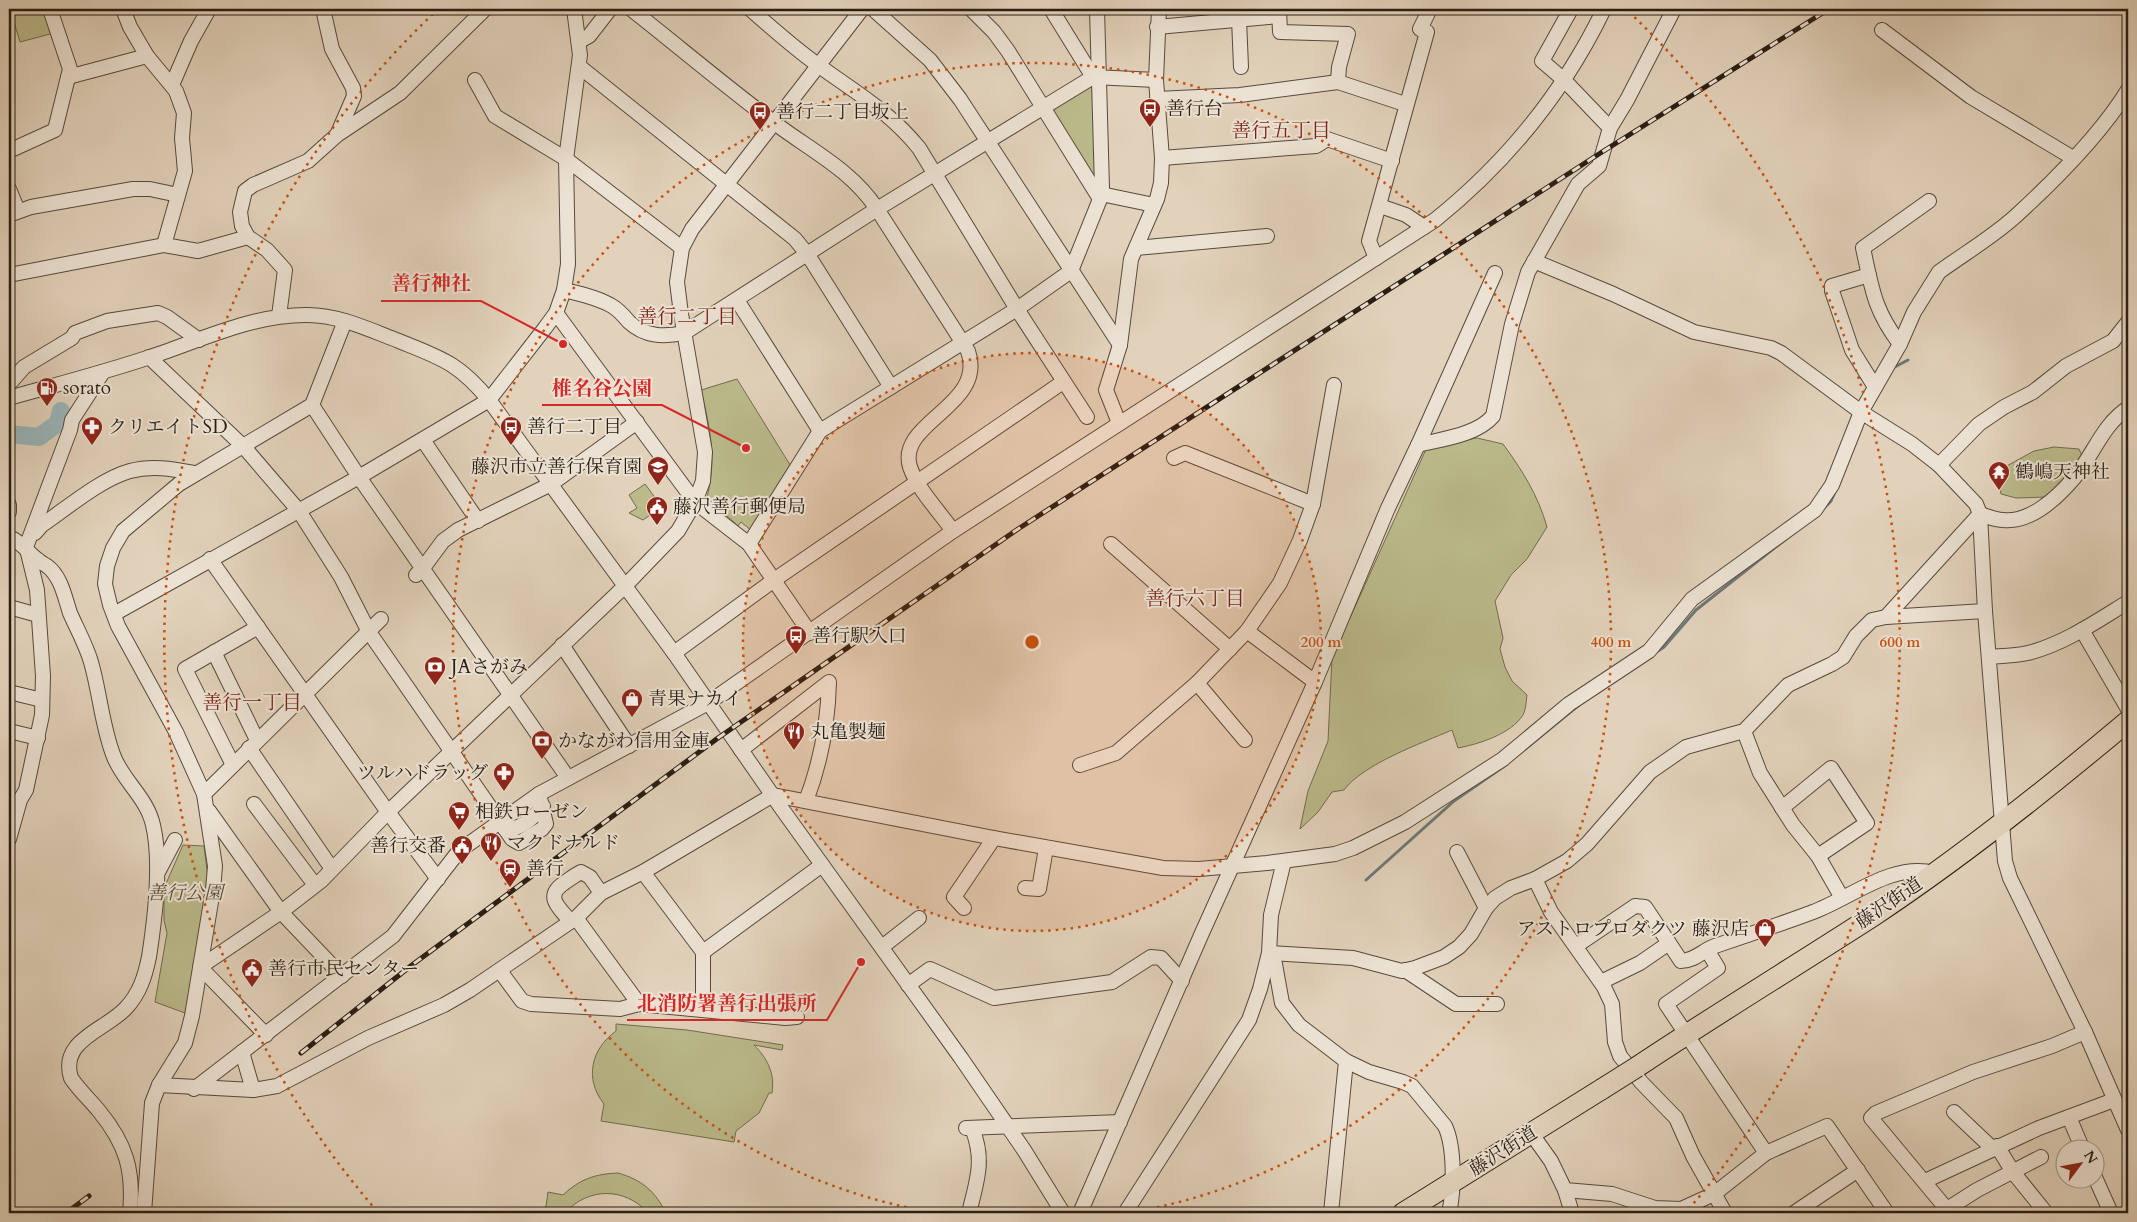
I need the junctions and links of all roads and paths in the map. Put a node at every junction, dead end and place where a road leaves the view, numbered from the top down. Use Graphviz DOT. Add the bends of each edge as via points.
graph roads {
  1 [pos="50,9"];
  2 [pos="123,9"];
  3 [pos="210,9"];
  4 [pos="323,9"];
  5 [pos="485,9"];
  6 [pos="574,9"];
  7 [pos="610,9"];
  8 [pos="631,9"];
  9 [pos="750,9"];
  10 [pos="862,9"];
  11 [pos="873,9"];
  12 [pos="972,9"];
  13 [pos="1051,9"];
  14 [pos="1097,9"];
  15 [pos="1159,9"];
  16 [pos="1430,9"];
  17 [pos="1571,9"];
  18 [pos="1604,9"];
  19 [pos="1674,9"];
  20 [pos="1279,12"];
  21 [pos="1239,19"];
  22 [pos="1157,27"];
  23 [pos="1882,30"];
  24 [pos="580,41"];
  25 [pos="147,56"];
  26 [pos="818,65"];
  27 [pos="1241,66"];
  28 [pos="580,67"];
  29 [pos="68,77"];
  30 [pos="1096,78"];
  31 [pos="475,80"];
  32 [pos="1156,80"];
  33 [pos="1564,80"];
  34 [pos="1338,82"];
  35 [pos="172,86"];
  36 [pos="2128,90"];
  37 [pos="1157,99"];
  38 [pos="1406,104"];
  39 [pos="1044,106"];
  40 [pos="773,122"];
  41 [pos="1610,128"];
  42 [pos="337,135"];
  43 [pos="988,141"];
  44 [pos="9,152"];
  45 [pos="1162,158"];
  46 [pos="2073,158"];
  47 [pos="566,159"];
  48 [pos="1392,161"];
  49 [pos="935,173"];
  50 [pos="727,183"];
  51 [pos="9,189"];
  52 [pos="178,195"];
  53 [pos="1100,196"];
  54 [pos="1929,201"];
  55 [pos="1154,205"];
  56 [pos="1380,206"];
  57 [pos="877,209"];
  58 [pos="13,213"];
  59 [pos="1424,227"];
  60 [pos="1267,236"];
  61 [pos="248,237"];
  62 [pos="164,245"];
  63 [pos="682,248"];
  64 [pos="1136,248"];
  65 [pos="808,255"];
  66 [pos="1376,258"];
  67 [pos="1534,261"];
  68 [pos="1071,271"];
  69 [pos="1495,273"];
  70 [pos="9,275"];
  71 [pos="1869,275"];
  72 [pos="564,290"];
  73 [pos="737,300"];
  74 [pos="1017,309"];
  75 [pos="556,313"];
  76 [pos="279,316"];
  77 [pos="345,322"];
  78 [pos="2128,322"];
  79 [pos="684,333"];
  80 [pos="199,340"];
  81 [pos="963,342"];
  82 [pos="1900,344"];
  83 [pos="1120,345"];
  84 [pos="149,357"];
  85 [pos="102,372"];
  86 [pos="1064,382"];
  87 [pos="9,384"];
  88 [pos="1334,385"];
  89 [pos="891,387"];
  90 [pos="1874,387"];
  91 [pos="9,398"];
  92 [pos="489,400"];
  93 [pos="312,405"];
  94 [pos="2128,408"];
  95 [pos="1861,412"];
  96 [pos="1087,418"];
  97 [pos="637,422"];
  98 [pos="1119,423"];
  99 [pos="820,432"];
  100 [pos="423,440"];
  101 [pos="1418,446"];
  102 [pos="244,447"];
  103 [pos="1174,458"];
  104 [pos="1939,465"];
  105 [pos="195,473"];
  106 [pos="359,478"];
  107 [pos="916,481"];
  108 [pos="551,484"];
  109 [pos="695,502"];
  110 [pos="1313,504"];
  111 [pos="9,506"];
  112 [pos="299,511"];
  113 [pos="9,512"];
  114 [pos="1980,514"];
  115 [pos="478,520"];
  116 [pos="953,531"];
  117 [pos="9,537"];
  118 [pos="749,544"];
  119 [pos="1111,544"];
  120 [pos="27,545"];
  121 [pos="210,559"];
  122 [pos="420,571"];
  123 [pos="774,580"];
  124 [pos="625,586"];
  125 [pos="2128,602"];
  126 [pos="9,608"];
  127 [pos="1985,611"];
  128 [pos="114,614"];
  129 [pos="38,615"];
  130 [pos="1886,617"];
  131 [pos="381,619"];
  132 [pos="258,627"];
  133 [pos="2082,630"];
  134 [pos="1247,631"];
  135 [pos="369,632"];
  136 [pos="810,633"];
  137 [pos="562,645"];
  138 [pos="1230,649"];
  139 [pos="214,652"];
  140 [pos="674,653"];
  141 [pos="1989,657"];
  142 [pos="1315,682"];
  143 [pos="1197,683"];
  144 [pos="9,692"];
  145 [pos="306,695"];
  146 [pos="510,695"];
  147 [pos="42,700"];
  148 [pos="708,702"];
  149 [pos="2128,709"];
  150 [pos="2128,721"];
  151 [pos="1744,731"];
  152 [pos="9,732"];
  153 [pos="38,738"];
  154 [pos="1246,740"];
  155 [pos="253,744"];
  156 [pos="629,746"];
  157 [pos="741,750"];
  158 [pos="453,752"];
  159 [pos="233,765"];
  160 [pos="1080,765"];
  161 [pos="568,778"];
  162 [pos="773,795"];
  163 [pos="204,800"];
  164 [pos="541,800"];
  165 [pos="806,801"];
  166 [pos="254,804"];
  167 [pos="1782,808"];
  168 [pos="388,812"];
  169 [pos="12,818"];
  170 [pos="2002,823"];
  171 [pos="502,825"];
  172 [pos="994,838"];
  173 [pos="9,839"];
  174 [pos="175,840"];
  175 [pos="1046,848"];
  176 [pos="1457,852"];
  177 [pos="1818,856"];
  178 [pos="1284,861"];
  179 [pos="822,865"];
  180 [pos="1234,866"];
  181 [pos="332,869"];
  182 [pos="643,872"];
  183 [pos="1934,873"];
  184 [pos="156,877"];
  185 [pos="438,879"];
  186 [pos="1535,879"];
  187 [pos="315,885"];
  188 [pos="1025,888"];
  189 [pos="601,893"];
  190 [pos="1842,898"];
  191 [pos="964,908"];
  192 [pos="1486,908"];
  193 [pos="281,912"];
  194 [pos="919,918"];
  195 [pos="573,920"];
  196 [pos="1669,943"];
  197 [pos="1576,946"];
  198 [pos="882,947"];
  199 [pos="1707,950"];
  200 [pos="703,952"];
  201 [pos="1271,953"];
  202 [pos="200,967"];
  203 [pos="1405,970"];
  204 [pos="500,971"];
  205 [pos="342,976"];
  206 [pos="1182,981"];
  207 [pos="1601,982"];
  208 [pos="908,985"];
  209 [pos="639,1004"];
  210 [pos="1497,1004"];
  211 [pos="703,1010"];
  212 [pos="797,1017"];
  213 [pos="2085,1032"];
  214 [pos="266,1035"];
  215 [pos="1685,1035"];
  216 [pos="242,1052"];
  217 [pos="1346,1061"];
  218 [pos="159,1085"];
  219 [pos="194,1089"];
  220 [pos="253,1090"];
  221 [pos="2114,1100"];
  222 [pos="1954,1112"];
  223 [pos="2069,1117"];
  224 [pos="1120,1122"];
  225 [pos="1007,1126"];
  226 [pos="2128,1130"];
  227 [pos="1531,1133"];
  228 [pos="2079,1140"];
  229 [pos="1995,1147"];
  230 [pos="1766,1153"];
  231 [pos="2041,1157"];
  232 [pos="1858,1170"];
  233 [pos="2013,1172"];
  234 [pos="1925,1181"];
  235 [pos="1452,1183"];
  236 [pos="1565,1190"];
  237 [pos="2101,1190"];
  238 [pos="1714,1194"];
  239 [pos="1656,1211"];
  240 [pos="1946,1212"];
  241 [pos="130,1213"];
  242 [pos="144,1213"];
  243 [pos="969,1213"];
  244 [pos="1063,1213"];
  245 [pos="1080,1213"];
  246 [pos="1125,1213"];
  247 [pos="1331,1213"];
  248 [pos="1403,1213"];
  249 [pos="1449,1213"];
  250 [pos="1572,1213"];
  251 [pos="1725,1213"];
  252 [pos="1794,1213"];
  253 [pos="1887,1213"];
  254 [pos="2046,1213"];
  255 [pos="2111,1213"];
  1 -- 29 [label="street" via="69,64"];
  2 -- 25 [label="street"];
  3 -- 35 [label="street" via="191,41"];
  4 -- 42 [label="street" via="332,49 350,81 354,96"];
  5 -- 42 [label="street" via="410,84"];
  6 -- 24 [label="street"];
  7 -- 24 [label="street" via="589,36"];
  8 -- 40 [label="street"];
  9 -- 26 [label="street"];
  10 -- 26 [label="street"];
  11 -- 43 [label="street" via="930,60"];
  12 -- 39 [label="street" via="994,32"];
  13 -- 30 [label="street"];
  14 -- 30 [label="street"];
  15 -- 22 [label="street"];
  16 -- 38 [label="street" via="1420,29 1427,32"];
  17 -- 33 [label="street" via="1542,61"];
  18 -- 33 [label="street"];
  19 -- 41 [label="street"];
  20 -- 21 [label="street"];
  20 -- 34 [label="street" via="1280,32 1348,34"];
  21 -- 22 [label="street"];
  21 -- 27 [label="street"];
  22 -- 32 [label="street"];
  23 -- 46 [label="street" via="1971,97"];
  24 -- 28 [label="street"];
  25 -- 29 [label="street"];
  25 -- 35 [label="street"];
  26 -- 40 [label="street"];
  26 -- 49 [label="street" via="891,117 919,148"];
  28 -- 47 [label="street"];
  28 -- 50 [label="street"];
  29 -- 44 [label="street" via="55,130"];
  30 -- 32 [label="street"];
  30 -- 39 [label="street"];
  30 -- 53 [label="street"];
  31 -- 47 [label="street" via="495,116"];
  32 -- 37 [label="street"];
  33 -- 41 [label="street"];
  33 -- 59 [label="street" via="1485,178"];
  34 -- 37 [label="street" via="1240,95"];
  34 -- 38 [label="street"];
  35 -- 52 [label="street" via="182,102 184,113 182,138 186,164"];
  36 -- 46 [label="street"];
  37 -- 45 [label="street"];
  38 -- 48 [label="street"];
  39 -- 43 [label="street"];
  39 -- 53 [label="street"];
  40 -- 50 [label="street"];
  40 -- 57 [label="street" via="844,172"];
  41 -- 67 [label="street" via="1599,166 1578,184"];
  42 -- 61 [label="street" via="308,161 253,184 245,192 240,212"];
  43 -- 49 [label="street"];
  43 -- 68 [label="street"];
  45 -- 48 [label="street" via="1316,146 1327,139"];
  45 -- 55 [label="street" via="1161,183"];
  46 -- 82 [label="street" via="2019,214 1939,272 1914,312"];
  47 -- 63 [label="street"];
  47 -- 72 [label="street" via="568,264"];
  48 -- 56 [label="street"];
  49 -- 57 [label="street"];
  49 -- 74 [label="street"];
  50 -- 63 [label="street"];
  50 -- 65 [label="street" via="795,240"];
  51 -- 58 [label="street"];
  52 -- 58 [label="street" via="133,188"];
  52 -- 62 [label="street"];
  53 -- 55 [label="street"];
  53 -- 68 [label="street"];
  54 -- 71 [label="street" via="1863,248"];
  55 -- 64 [label="street"];
  56 -- 59 [label="street" via="1406,214"];
  56 -- 66 [label="street" via="1370,241"];
  57 -- 65 [label="street"];
  57 -- 81 [label="street"];
  59 -- 66 [label="street"];
  60 -- 64 [label="street"];
  61 -- 62 [label="street" via="198,251"];
  61 -- 76 [label="street" via="272,254 285,270"];
  62 -- 70 [label="street"];
  63 -- 79 [label="street" via="677,282"];
  64 -- 83 [label="street" via="1128,273"];
  65 -- 73 [label="street"];
  65 -- 89 [label="street"];
  66 -- 98 [label="street"];
  67 -- 95 [label="street" via="1694,332 1770,348"];
  67 -- 101 [label="street" via="1512,324 1493,416 1488,422 1467,431"];
  68 -- 74 [label="street"];
  68 -- 83 [label="street"];
  69 -- 101 [label="street"];
  71 -- 82 [label="street" via="1884,322"];
  71 -- 90 [label="street" via="1832,286 1832,291 1852,350"];
  72 -- 75 [label="street"];
  72 -- 79 [label="street" via="602,300 648,334"];
  73 -- 79 [label="street"];
  73 -- 99 [label="street"];
  74 -- 81 [label="street"];
  74 -- 86 [label="street"];
  75 -- 92 [label="street"];
  75 -- 97 [label="street"];
  76 -- 77 [label="street" via="309,315"];
  76 -- 80 [label="street"];
  77 -- 92 [label="street" via="441,357 459,368"];
  77 -- 93 [label="street"];
  78 -- 104 [label="street" via="2113,341 2066,366 2038,389 1991,415"];
  79 -- 109 [label="street" via="706,452 703,481"];
  80 -- 84 [label="street"];
  80 -- 87 [label="street" via="158,314 107,321 75,333 24,367"];
  81 -- 89 [label="street"];
  81 -- 107 [label="street" via="970,363 964,389 916,435 909,456"];
  82 -- 90 [label="street"];
  83 -- 98 [label="street" via="1106,390"];
  84 -- 85 [label="street"];
  84 -- 102 [label="street"];
  85 -- 91 [label="street"];
  85 -- 120 [label="street" via="72,420"];
  86 -- 96 [label="street"];
  86 -- 107 [label="street"];
  88 -- 110 [label="street"];
  89 -- 99 [label="street"];
  90 -- 95 [label="street"];
  92 -- 100 [label="street"];
  92 -- 108 [label="street"];
  93 -- 102 [label="street"];
  93 -- 106 [label="street"];
  94 -- 114 [label="street" via="2095,443 2074,478 2036,512 2022,519 2003,520"];
  95 -- 104 [label="street"];
  95 -- 178 [label="street" via="1832,485 1815,510 1692,599 1649,651 1569,704 1488,770 1397,826 1335,854"];
  97 -- 108 [label="street"];
  97 -- 109 [label="street"];
  98 -- 116 [label="street"];
  99 -- 118 [label="street"];
  100 -- 106 [label="street"];
  100 -- 115 [label="street"];
  101 -- 142 [label="street" via="1388,508"];
  102 -- 105 [label="street"];
  102 -- 112 [label="street"];
  103 -- 110 [label="street" via="1185,453"];
  104 -- 114 [label="street" via="1976,504"];
  105 -- 120 [label="street" via="169,468 129,471 42,525"];
  105 -- 128 [label="street" via="141,514 113,548 105,584"];
  106 -- 112 [label="street"];
  106 -- 122 [label="street"];
  107 -- 116 [label="street"];
  107 -- 123 [label="street"];
  108 -- 115 [label="street"];
  108 -- 124 [label="street"];
  109 -- 118 [label="street"];
  109 -- 124 [label="street" via="678,531"];
  110 -- 134 [label="street" via="1280,582"];
  111 -- 113 [label="street"];
  112 -- 121 [label="street"];
  112 -- 135 [label="street" via="342,577"];
  114 -- 127 [label="street"];
  114 -- 130 [label="street"];
  115 -- 122 [label="street" via="443,541"];
  116 -- 136 [label="street"];
  117 -- 120 [label="street"];
  118 -- 123 [label="street"];
  119 -- 138 [label="street"];
  120 -- 129 [label="street" via="34,570"];
  120 -- 184 [label="street" via="58,580 91,662 114,757 121,773 147,808 153,824"];
  121 -- 128 [label="street"];
  121 -- 132 [label="street"];
  122 -- 146 [label="street"];
  123 -- 136 [label="street"];
  123 -- 140 [label="street"];
  124 -- 137 [label="street"];
  124 -- 140 [label="street"];
  125 -- 133 [label="street"];
  126 -- 129 [label="street"];
  127 -- 130 [label="street"];
  127 -- 141 [label="street"];
  128 -- 163 [label="street" via="176,732"];
  129 -- 147 [label="street"];
  130 -- 151 [label="street" via="1872,620 1843,656 1832,664 1788,685"];
  131 -- 135 [label="street"];
  132 -- 139 [label="street"];
  132 -- 145 [label="street"];
  133 -- 141 [label="street" via="2026,654"];
  133 -- 149 [label="street"];
  134 -- 138 [label="street"];
  134 -- 142 [label="street"];
  135 -- 145 [label="street"];
  135 -- 158 [label="street"];
  136 -- 148 [label="street"];
  137 -- 146 [label="street"];
  137 -- 156 [label="street"];
  138 -- 143 [label="street"];
  139 -- 155 [label="street"];
  139 -- 159 [label="street" via="185,669"];
  140 -- 148 [label="street"];
  141 -- 170 [label="street"];
  142 -- 180 [label="street"];
  143 -- 154 [label="street"];
  143 -- 160 [label="street" via="1116,753"];
  144 -- 147 [label="street"];
  145 -- 155 [label="street"];
  145 -- 168 [label="street"];
  146 -- 158 [label="street"];
  146 -- 161 [label="street"];
  147 -- 153 [label="street"];
  148 -- 156 [label="street"];
  148 -- 157 [label="street"];
  150 -- 170 [label="highway, 藤沢街道"];
  151 -- 167 [label="street" via="1760,772"];
  151 -- 186 [label="street" via="1686,747 1657,767 1587,844 1567,861"];
  152 -- 153 [label="street"];
  153 -- 169 [label="street" via="26,790"];
  155 -- 159 [label="street"];
  155 -- 181 [label="street"];
  156 -- 161 [label="street"];
  157 -- 162 [label="street"];
  157 -- 165 [label="street" via="829,682 829,719"];
  158 -- 168 [label="street"];
  158 -- 171 [label="street"];
  159 -- 163 [label="street"];
  161 -- 164 [label="street"];
  162 -- 165 [label="street"];
  162 -- 179 [label="street"];
  162 -- 182 [label="street"];
  163 -- 193 [label="street"];
  163 -- 202 [label="street" via="214,866"];
  164 -- 171 [label="street"];
  164 -- 171 [label="street" via="546,824 525,841 519,843 512,839"];
  165 -- 172 [label="street"];
  166 -- 187 [label="street"];
  167 -- 177 [label="street"];
  167 -- 177 [label="street" via="1832,768 1868,823"];
  168 -- 181 [label="street"];
  168 -- 185 [label="street"];
  169 -- 173 [label="street"];
  170 -- 183 [label="highway, 藤沢街道"];
  170 -- 213 [label="street" via="2010,878"];
  171 -- 185 [label="street" via="459,851"];
  172 -- 175 [label="street"];
  172 -- 191 [label="street" via="954,896"];
  174 -- 184 [label="street"];
  175 -- 180 [label="street" via="1163,868"];
  175 -- 188 [label="street" via="1039,889"];
  176 -- 192 [label="street"];
  177 -- 190 [label="street"];
  178 -- 180 [label="street"];
  178 -- 201 [label="street" via="1271,915"];
  179 -- 198 [label="street"];
  179 -- 200 [label="street"];
  180 -- 206 [label="street"];
  181 -- 187 [label="street"];
  182 -- 189 [label="street"];
  182 -- 200 [label="street"];
  183 -- 190 [label="street" via="1920,870 1898,874"];
  183 -- 215 [label="highway, 藤沢街道"];
  184 -- 241 [label="street" via="149,956 137,995 125,1009 81,1041 69,1059 72,1078 113,1131 129,1161"];
  185 -- 205 [label="street" via="392,936"];
  186 -- 192 [label="street" via="1511,888"];
  186 -- 197 [label="street" via="1551,912"];
  187 -- 193 [label="street"];
  189 -- 195 [label="street"];
  189 -- 195 [label="street" via="590,877 581,872 557,888 555,902"];
  190 -- 199 [label="street"];
  192 -- 203 [label="street" via="1459,947 1444,957"];
  193 -- 202 [label="street"];
  193 -- 205 [label="street"];
  194 -- 198 [label="street"];
  195 -- 204 [label="street"];
  195 -- 209 [label="street"];
  196 -- 197 [label="street" via="1645,907 1635,906"];
  196 -- 199 [label="street" via="1681,961 1690,961"];
  196 -- 207 [label="street" via="1640,963"];
  197 -- 207 [label="street"];
  198 -- 208 [label="street"];
  199 -- 215 [label="street" via="1718,968 1666,1004"];
  200 -- 211 [label="street"];
  201 -- 203 [label="street" via="1353,958"];
  201 -- 217 [label="street" via="1279,993 1288,1012 1298,1025"];
  201 -- 246 [label="street" via="1245,1026"];
  202 -- 214 [label="street"];
  202 -- 218 [label="street" via="185,1043"];
  203 -- 210 [label="street" via="1456,1004"];
  204 -- 209 [label="street" via="522,1000 531,1004 620,1009"];
  204 -- 220 [label="street" via="444,1004 368,1038 293,1079 277,1086"];
  205 -- 214 [label="street"];
  206 -- 208 [label="street" via="1161,958 1151,957 1112,982 994,998 930,969"];
  206 -- 224 [label="street"];
  207 -- 238 [label="street" via="1612,1004 1615,1042 1620,1056 1676,1118"];
  208 -- 225 [label="street"];
  209 -- 211 [label="street"];
  211 -- 212 [label="street"];
  213 -- 221 [label="street"];
  213 -- 234 [label="street" via="1973,1072 1876,1113 1871,1118"];
  214 -- 216 [label="street"];
  215 -- 227 [label="highway, 藤沢街道, bridge"];
  215 -- 230 [label="street"];
  216 -- 219 [label="street"];
  216 -- 220 [label="street"];
  217 -- 235 [label="street" via="1403,1082 1419,1093 1449,1134"];
  217 -- 247 [label="street"];
  218 -- 219 [label="street"];
  218 -- 242 [label="street" via="150,1116"];
  219 -- 220 [label="street"];
  221 -- 223 [label="street"];
  221 -- 226 [label="street"];
  222 -- 229 [label="street"];
  223 -- 228 [label="street"];
  223 -- 229 [label="street"];
  224 -- 225 [label="street"];
  224 -- 245 [label="street"];
  225 -- 243 [label="street" via="969,1128 979,1145 981,1167"];
  225 -- 244 [label="street"];
  227 -- 235 [label="highway, 藤沢街道"];
  227 -- 236 [label="street" via="1551,1161"];
  229 -- 233 [label="street"];
  229 -- 234 [label="street"];
  230 -- 232 [label="street" via="1827,1126"];
  230 -- 238 [label="street"];
  231 -- 233 [label="street"];
  232 -- 252 [label="street"];
  232 -- 253 [label="street"];
  233 -- 240 [label="street" via="1977,1190"];
  233 -- 254 [label="street"];
  234 -- 240 [label="street"];
  235 -- 248 [label="highway, 藤沢街道"];
  235 -- 249 [label="street"];
  236 -- 239 [label="street" via="1612,1194"];
  236 -- 250 [label="street"];
  237 -- 255 [label="street"];
  238 -- 239 [label="street" via="1681,1209"];
  238 -- 251 [label="street"];
}
